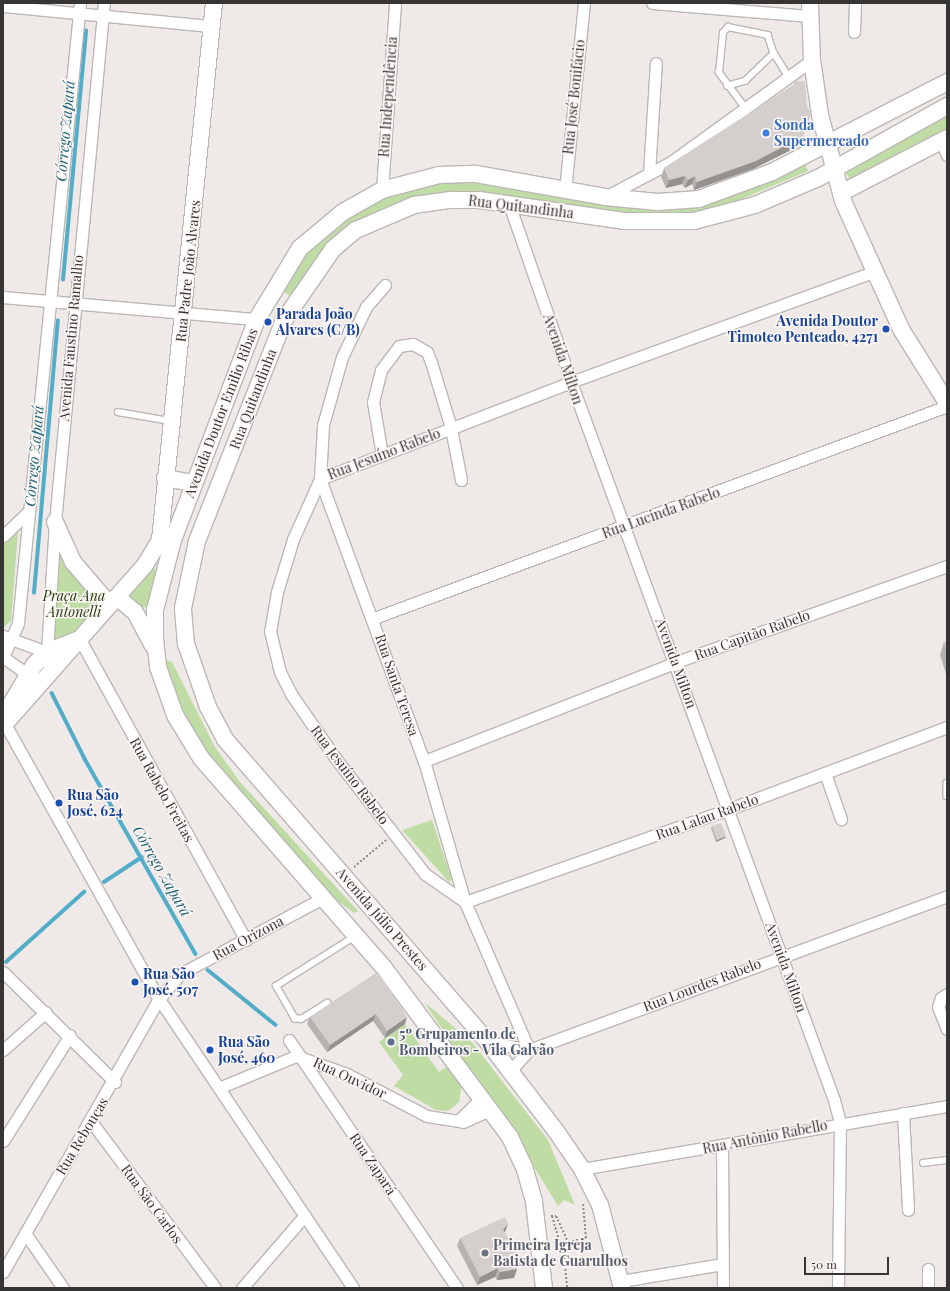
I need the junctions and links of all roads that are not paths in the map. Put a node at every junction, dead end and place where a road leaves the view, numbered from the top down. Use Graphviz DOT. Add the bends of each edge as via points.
graph roads {
  1 [pos="104,3"];
  2 [pos="214,3"];
  3 [pos="395,3"];
  4 [pos="584,3"];
  5 [pos="652,3"];
  6 [pos="855,3"];
  7 [pos="3,6"];
  8 [pos="80,8"];
  9 [pos="810,10"];
  10 [pos="103,15"];
  11 [pos="212,26"];
  12 [pos="854,32"];
  13 [pos="774,53"];
  14 [pos="812,60"];
  15 [pos="656,63"];
  16 [pos="788,75"];
  17 [pos="947,82"];
  18 [pos="727,86"];
  19 [pos="947,106"];
  20 [pos="745,108"];
  21 [pos="826,145"];
  22 [pos="945,145"];
  23 [pos="833,169"];
  24 [pos="649,173"];
  25 [pos="382,190"];
  26 [pos="565,190"];
  27 [pos="841,193"];
  28 [pos="605,197"];
  29 [pos="509,204"];
  30 [pos="873,272"];
  31 [pos="386,285"];
  32 [pos="3,296"];
  33 [pos="51,301"];
  34 [pos="73,302"];
  35 [pos="185,313"];
  36 [pos="257,319"];
  37 [pos="570,382"];
  38 [pos="947,403"];
  39 [pos="947,406"];
  40 [pos="118,412"];
  41 [pos="172,421"];
  42 [pos="451,428"];
  43 [pos="382,455"];
  44 [pos="165,478"];
  45 [pos="320,479"];
  46 [pos="461,480"];
  47 [pos="194,483"];
  48 [pos="28,512"];
  49 [pos="55,522"];
  50 [pos="624,526"];
  51 [pos="3,536"];
  52 [pos="166,540"];
  53 [pos="197,541"];
  54 [pos="947,566"];
  55 [pos="113,600"];
  56 [pos="374,618"];
  57 [pos="79,638"];
  58 [pos="8,639"];
  59 [pos="47,652"];
  60 [pos="156,653"];
  61 [pos="3,657"];
  62 [pos="676,662"];
  63 [pos="27,675"];
  64 [pos="46,677"];
  65 [pos="4,725"];
  66 [pos="947,727"];
  67 [pos="424,761"];
  68 [pos="825,773"];
  69 [pos="947,783"];
  70 [pos="947,796"];
  71 [pos="729,809"];
  72 [pos="841,819"];
  73 [pos="947,896"];
  74 [pos="323,898"];
  75 [pos="465,902"];
  76 [pos="356,936"];
  77 [pos="246,940"];
  78 [pos="782,955"];
  79 [pos="3,972"];
  80 [pos="947,994"];
  81 [pos="159,998"];
  82 [pos="328,1004"];
  83 [pos="46,1012"];
  84 [pos="947,1029"];
  85 [pos="70,1035"];
  86 [pos="289,1040"];
  87 [pos="488,1042"];
  88 [pos="3,1050"];
  89 [pos="529,1050"];
  90 [pos="296,1056"];
  91 [pos="511,1070"];
  92 [pos="115,1082"];
  93 [pos="221,1087"];
  94 [pos="486,1104"];
  95 [pos="947,1106"];
  96 [pos="903,1113"];
  97 [pos="90,1120"];
  98 [pos="840,1122"];
  99 [pos="3,1141"];
  100 [pos="722,1146"];
  101 [pos="947,1160"];
  102 [pos="923,1162"];
  103 [pos="582,1169"];
  104 [pos="908,1210"];
  105 [pos="305,1215"];
  106 [pos="25,1233"];
  107 [pos="723,1264"];
  108 [pos="928,1269"];
  109 [pos="3,1272"];
  110 [pos="622,1285"];
  111 [pos="63,1288"];
  112 [pos="215,1288"];
  113 [pos="242,1288"];
  114 [pos="353,1288"];
  115 [pos="457,1288"];
  116 [pos="544,1288"];
  117 [pos="723,1288"];
  118 [pos="838,1288"];
  119 [pos="928,1288"];
  1 -- 10 [label="street, Avenida Faustino Ramalho"];
  2 -- 11 [label="main road, Rua Padre João Alvares"];
  3 -- 25 [label="street, Rua Independência"];
  4 -- 26 [label="street, Rua José Bonifácio"];
  5 -- 9 [label="street"];
  6 -- 12 [label="street"];
  7 -- 8 [label="street"];
  8 -- 10 [label="street"];
  8 -- 33 [label="street, Avenida Faustino Ramalho"];
  9 -- 14 [label="main road"];
  10 -- 11 [label="street"];
  10 -- 34 [label="street, Avenida Faustino Ramalho"];
  11 -- 35 [label="main road, Rua Padre João Alvares"];
  13 -- 16 [label="lane"];
  13 -- 18 [label="lane" via="745,81"];
  13 -- 18 [label="lane" via="768,35 764,32 728,28 723,33 719,73"];
  14 -- 16 [label="street"];
  14 -- 21 [label="main road"];
  15 -- 24 [label="street"];
  16 -- 20 [label="street"];
  17 -- 21 [label="main road"];
  18 -- 20 [label="lane"];
  19 -- 23 [label="main road, Rua Quitandinha"];
  20 -- 24 [label="street" via="671,162"];
  21 -- 23 [label="main road"];
  21 -- 28 [label="main road, Avenida Doutor Emilio Ribas" via="772,172 699,199 658,202"];
  22 -- 27 [label="main road"];
  23 -- 27 [label="main road"];
  23 -- 29 [label="main road, Rua Quitandinha" via="755,205 694,221 625,221"];
  24 -- 28 [label="street"];
  25 -- 26 [label="main road, Avenida Doutor Emilio Ribas" via="439,175 476,174"];
  25 -- 36 [label="main road, Avenida Doutor Emilio Ribas" via="343,212 300,248"];
  26 -- 28 [label="main road, Avenida Doutor Emilio Ribas"];
  27 -- 30 [label="main road"];
  29 -- 37 [label="street, Avenida Milton"];
  29 -- 53 [label="main road, Rua Quitandinha" via="479,200 414,205 356,230 333,249 284,320"];
  30 -- 37 [label="street, Rua Jesuíno Rabelo"];
  30 -- 38 [label="main road" via="901,329"];
  31 -- 45 [label="street, Rua Santa Teresa" via="366,307 342,357 323,425"];
  32 -- 33 [label="street"];
  33 -- 34 [label="street"];
  33 -- 48 [label="street, Avenida Faustino Ramalho"];
  34 -- 35 [label="street"];
  34 -- 49 [label="street, Avenida Faustino Ramalho"];
  35 -- 36 [label="street"];
  35 -- 41 [label="main road, Rua Padre João Alvares"];
  36 -- 47 [label="main road, Avenida Doutor Emilio Ribas"];
  37 -- 42 [label="street, Rua Jesuíno Rabelo"];
  37 -- 50 [label="street, Avenida Milton"];
  39 -- 50 [label="street, Rua Lucinda Rabelo"];
  40 -- 41 [label="lane"];
  41 -- 44 [label="main road, Rua Padre João Alvares"];
  42 -- 43 [label="street, Rua Jesuíno Rabelo"];
  42 -- 43 [label="street" via="427,352 413,344 399,346 381,370 373,402"];
  42 -- 46 [label="street"];
  43 -- 45 [label="street, Rua Jesuíno Rabelo"];
  44 -- 47 [label="main road"];
  44 -- 52 [label="main road, Rua Padre João Alvares"];
  45 -- 56 [label="street, Rua Santa Teresa"];
  45 -- 75 [label="street, Rua Jesuíno Rabelo" via="293,539 277,592 270,631 274,651 291,694 394,834 425,874"];
  47 -- 52 [label="main road, Avenida Doutor Emilio Ribas"];
  48 -- 51 [label="street"];
  48 -- 58 [label="street, Avenida Faustino Ramalho" via="18,623"];
  49 -- 55 [label="main road" via="73,562"];
  49 -- 59 [label="street, Avenida Faustino Ramalho"];
  50 -- 56 [label="street, Rua Lucinda Rabelo"];
  50 -- 62 [label="street, Avenida Milton"];
  52 -- 53 [label="main road"];
  52 -- 55 [label="main road, Avenida Doutor Emilio Ribas"];
  52 -- 60 [label="main road" via="155,610"];
  53 -- 87 [label="main road, Avenida Júlio Prestes" via="183,608 186,644 208,708 244,765 344,875"];
  54 -- 62 [label="street, Rua Capitão Rabelo"];
  55 -- 57 [label="main road, Avenida Doutor Emilio Ribas"];
  55 -- 60 [label="main road" via="135,612"];
  56 -- 67 [label="street, Rua Santa Teresa"];
  57 -- 59 [label="main road, Avenida Doutor Emilio Ribas"];
  57 -- 64 [label="main road, Avenida Doutor Emilio Ribas"];
  57 -- 77 [label="street, Rua Rabelo Freitas"];
  58 -- 59 [label="street"];
  58 -- 61 [label="street, Avenida Faustino Ramalho"];
  59 -- 63 [label="main road, Avenida Doutor Emilio Ribas"];
  59 -- 64 [label="street, Avenida Faustino Ramalho"];
  60 -- 74 [label="main road" via="175,715 201,758"];
  61 -- 63 [label="street"];
  62 -- 67 [label="street, Rua Capitão Rabelo"];
  62 -- 71 [label="street, Avenida Milton"];
  63 -- 64 [label="street"];
  63 -- 65 [label="main road, Avenida Doutor Emilio Ribas" via="6,712"];
  64 -- 65 [label="main road, Avenida Doutor Emilio Ribas" via="14,718"];
  65 -- 81 [label="street"];
  66 -- 68 [label="street, Rua Lalau Rabelo"];
  67 -- 75 [label="street, Rua Santa Teresa"];
  68 -- 71 [label="street, Rua Lalau Rabelo"];
  68 -- 72 [label="street"];
  69 -- 70 [label="lane"];
  71 -- 75 [label="street, Rua Lalau Rabelo"];
  71 -- 78 [label="street, Avenida Milton"];
  73 -- 78 [label="street, Rua Lourdes Rabelo"];
  74 -- 76 [label="main road"];
  74 -- 77 [label="street, Rua Orizona"];
  75 -- 89 [label="street, Rua Santa Teresa"];
  76 -- 82 [label="lane" via="276,986 295,1019 302,1019"];
  76 -- 94 [label="main road" via="385,969"];
  77 -- 81 [label="street, Rua Orizona" via="180,974"];
  78 -- 89 [label="street, Rua Lourdes Rabelo"];
  78 -- 98 [label="street, Avenida Milton"];
  79 -- 83 [label="street"];
  80 -- 84 [label="street" via="941,998 938,1007"];
  81 -- 92 [label="street, Rua Rebouças"];
  81 -- 93 [label="street"];
  83 -- 85 [label="street"];
  83 -- 88 [label="street"];
  85 -- 92 [label="street"];
  85 -- 99 [label="street"];
  86 -- 90 [label="street, Rua Zapará"];
  87 -- 89 [label="street"];
  87 -- 91 [label="main road, Avenida Júlio Prestes"];
  89 -- 91 [label="street, Rua Lourdes Rabelo"];
  90 -- 93 [label="street, Rua Ouvidor"];
  90 -- 94 [label="street, Rua Ouvidor" via="347,1074 427,1116 456,1121"];
  90 -- 115 [label="street, Rua Zapará"];
  91 -- 103 [label="main road, Avenida Júlio Prestes"];
  92 -- 97 [label="street, Rua Rebouças"];
  93 -- 105 [label="street"];
  94 -- 116 [label="main road" via="510,1137 544,1217"];
  95 -- 96 [label="street, Rua Antônio Rabello"];
  96 -- 98 [label="street, Rua Antônio Rabello"];
  96 -- 104 [label="street"];
  97 -- 106 [label="street, Rua Rebouças"];
  97 -- 112 [label="street, Rua São Carlos"];
  98 -- 100 [label="street, Rua Antônio Rabello"];
  98 -- 118 [label="street, Avenida Milton"];
  100 -- 103 [label="street, Rua Antônio Rabello"];
  100 -- 107 [label="street"];
  101 -- 102 [label="lane"];
  103 -- 110 [label="main road, Avenida Júlio Prestes" via="600,1205"];
  105 -- 113 [label="street"];
  105 -- 114 [label="street"];
  106 -- 109 [label="street, Rua Rebouças"];
  106 -- 111 [label="street"];
  107 -- 110 [label="street"];
  107 -- 117 [label="street"];
  108 -- 119 [label="street"];
}
